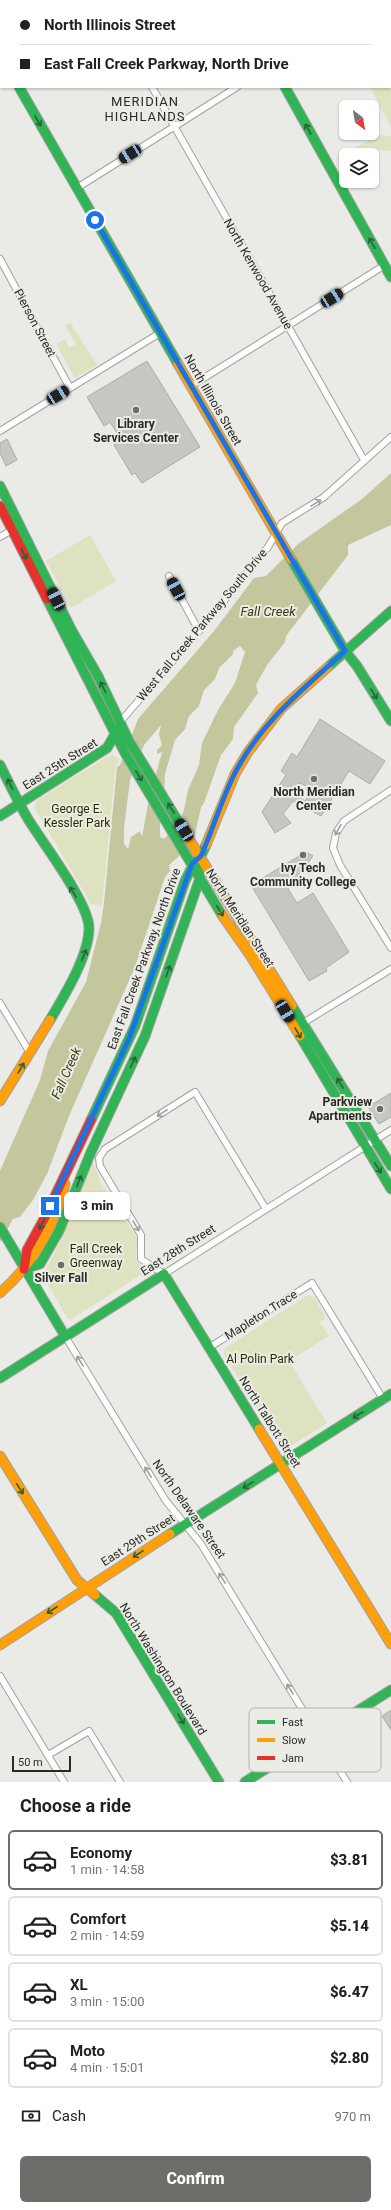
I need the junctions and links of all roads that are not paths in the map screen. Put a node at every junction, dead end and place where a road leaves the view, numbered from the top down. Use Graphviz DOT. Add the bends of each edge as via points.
graph roads {
  1 [pos="20,88"];
  2 [pos="153,88"];
  3 [pos="235,88"];
  4 [pos="286,88"];
  5 [pos="175,126"];
  6 [pos="76,188"];
  7 [pos="0,259"];
  8 [pos="385,265"];
  9 [pos="391,277"];
  10 [pos="288,326"];
  11 [pos="160,333"];
  12 [pos="191,386"];
  13 [pos="70,388"];
  14 [pos="0,431"];
  15 [pos="391,437"];
  16 [pos="364,460"];
  17 [pos="0,486"];
  18 [pos="0,506"];
  19 [pos="12,530"];
  20 [pos="276,534"];
  21 [pos="0,537"];
  22 [pos="169,576"];
  23 [pos="391,611"];
  24 [pos="199,631"];
  25 [pos="345,651"];
  26 [pos="391,721"];
  27 [pos="120,722"];
  28 [pos="116,735"];
  29 [pos="0,765"];
  30 [pos="391,790"];
  31 [pos="20,803"];
  32 [pos="0,816"];
  33 [pos="201,856"];
  34 [pos="192,864"];
  35 [pos="200,878"];
  36 [pos="391,948"];
  37 [pos="391,968"];
  38 [pos="0,1003"];
  39 [pos="303,1023"];
  40 [pos="30,1053"];
  41 [pos="0,1102"];
  42 [pos="391,1130"];
  43 [pos="370,1144"];
  44 [pos="391,1166"];
  45 [pos="391,1189"];
  46 [pos="266,1209"];
  47 [pos="0,1228"];
  48 [pos="24,1269"];
  49 [pos="164,1274"];
  50 [pos="0,1293"];
  51 [pos="65,1336"];
  52 [pos="210,1347"];
  53 [pos="0,1378"];
  54 [pos="387,1397"];
  55 [pos="0,1456"];
  56 [pos="282,1463"];
  57 [pos="185,1524"];
  58 [pos="85,1588"];
  59 [pos="391,1644"];
  60 [pos="0,1645"];
  61 [pos="0,1676"];
  62 [pos="391,1690"];
  63 [pos="301,1708"];
  64 [pos="362,1708"];
  65 [pos="48,1755"];
  66 [pos="261,1772"];
  67 [pos="341,1772"];
  68 [pos="64,1782"];
  69 [pos="120,1782"];
  70 [pos="219,1782"];
  71 [pos="245,1782"];
  72 [pos="347,1782"];
  1 -- 6 [label="main road, North Illinois Street, one-way"];
  2 -- 5 [label="street, North Kenwood Avenue"];
  3 -- 5 [label="street"];
  8 -- 4 [label="main road, one-way"];
  5 -- 6 [label="street"];
  5 -- 10 [label="street, North Kenwood Avenue"];
  6 -- 11 [label="main road, North Illinois Street"];
  7 -- 13 [label="street, Pierson Street"];
  8 -- 9 [label="main road"];
  8 -- 10 [label="street"];
  10 -- 12 [label="street"];
  10 -- 16 [label="street, North Kenwood Avenue"];
  11 -- 12 [label="main road, North Illinois Street"];
  11 -- 13 [label="street"];
  12 -- 20 [label="main road, North Illinois Street"];
  13 -- 14 [label="street"];
  15 -- 16 [label="street, West Fall Creek Parkway South Drive"];
  20 -- 16 [label="street, West Fall Creek Parkway South Drive, one-way" via="282,523 324,497"];
  27 -- 17 [label="main road, North Meridian Street, one-way"];
  18 -- 19 [label="main road, North Meridian Street"];
  19 -- 21 [label="street"];
  19 -- 28 [label="main road, North Meridian Street, one-way"];
  20 -- 24 [label="street, West Fall Creek Parkway South Drive"];
  20 -- 25 [label="main road, North Illinois Street"];
  22 -- 24 [label="street"];
  23 -- 25 [label="main road"];
  24 -- 27 [label="street, West Fall Creek Parkway South Drive"];
  25 -- 26 [label="main road, North Illinois Street, one-way"];
  25 -- 33 [label="main road" via="281,709 248,752 235,774"];
  27 -- 28 [label="main road, East 25th Street"];
  33 -- 27 [label="main road, North Meridian Street, one-way" via="129,741"];
  28 -- 31 [label="main road, East 25th Street" via="107,748"];
  28 -- 34 [label="main road, North Meridian Street, one-way" via="124,753"];
  31 -- 29 [label="main road, one-way"];
  30 -- 36 [label="street, one-way" via="344,821 336,833 333,848 340,865"];
  31 -- 32 [label="main road, East 25th Street"];
  40 -- 31 [label="main road, one-way" via="80,964 88,944 89,927 84,911"];
  33 -- 34 [label="main road, East Fall Creek Parkway, North Drive"];
  33 -- 35 [label="main road, East Fall Creek Parkway, North Drive"];
  33 -- 39 [label="main road, North Meridian Street"];
  34 -- 35 [label="main road, North Meridian Street"];
  34 -- 48 [label="main road, East Fall Creek Parkway, North Drive, one-way" via="135,1026 27,1250"];
  35 -- 43 [label="main road, North Meridian Street, one-way"];
  48 -- 35 [label="main road, East Fall Creek Parkway, North Drive, one-way" via="40,1264 59,1231 91,1152 146,1036"];
  37 -- 39 [label="street"];
  38 -- 40 [label="street"];
  43 -- 39 [label="main road, North Meridian Street, one-way"];
  41 -- 40 [label="main road, one-way"];
  42 -- 43 [label="street, East 28th Street"];
  43 -- 44 [label="main road, North Meridian Street"];
  43 -- 45 [label="main road, North Meridian Street, one-way"];
  43 -- 46 [label="street, East 28th Street"];
  46 -- 49 [label="street, East 28th Street"];
  46 -- 49 [label="street, North Talbott Street, one-way" via="195,1092 105,1149 100,1156 100,1166 141,1235 141,1259"];
  47 -- 48 [label="main road, North Delaware Street"];
  48 -- 50 [label="main road"];
  48 -- 51 [label="main road, North Delaware Street"];
  49 -- 51 [label="main road, East 28th Street"];
  49 -- 52 [label="main road, North Talbott Street"];
  51 -- 53 [label="main road, East 28th Street"];
  57 -- 51 [label="street, North Delaware Street, one-way" via="166,1501"];
  52 -- 54 [label="street, Mapleton Trace" via="312,1283"];
  52 -- 56 [label="main road, North Talbott Street"];
  54 -- 56 [label="main road, East 29th Street, one-way"];
  55 -- 58 [label="main road, North Washington Boulevard, one-way" via="75,1578"];
  56 -- 57 [label="main road, East 29th Street, one-way"];
  56 -- 59 [label="main road, North Talbott Street"];
  57 -- 58 [label="main road, East 29th Street, one-way"];
  63 -- 57 [label="street, North Delaware Street, one-way" via="201,1544"];
  58 -- 60 [label="main road, East 29th Street, one-way"];
  58 -- 70 [label="main road, North Washington Boulevard, one-way" via="116,1613"];
  61 -- 65 [label="street"];
  62 -- 64 [label="main road"];
  65 -- 68 [label="street"];
  65 -- 69 [label="street" via="89,1731"];
  66 -- 71 [label="main road"];
  67 -- 72 [label="street, North Delaware Street"];
}
